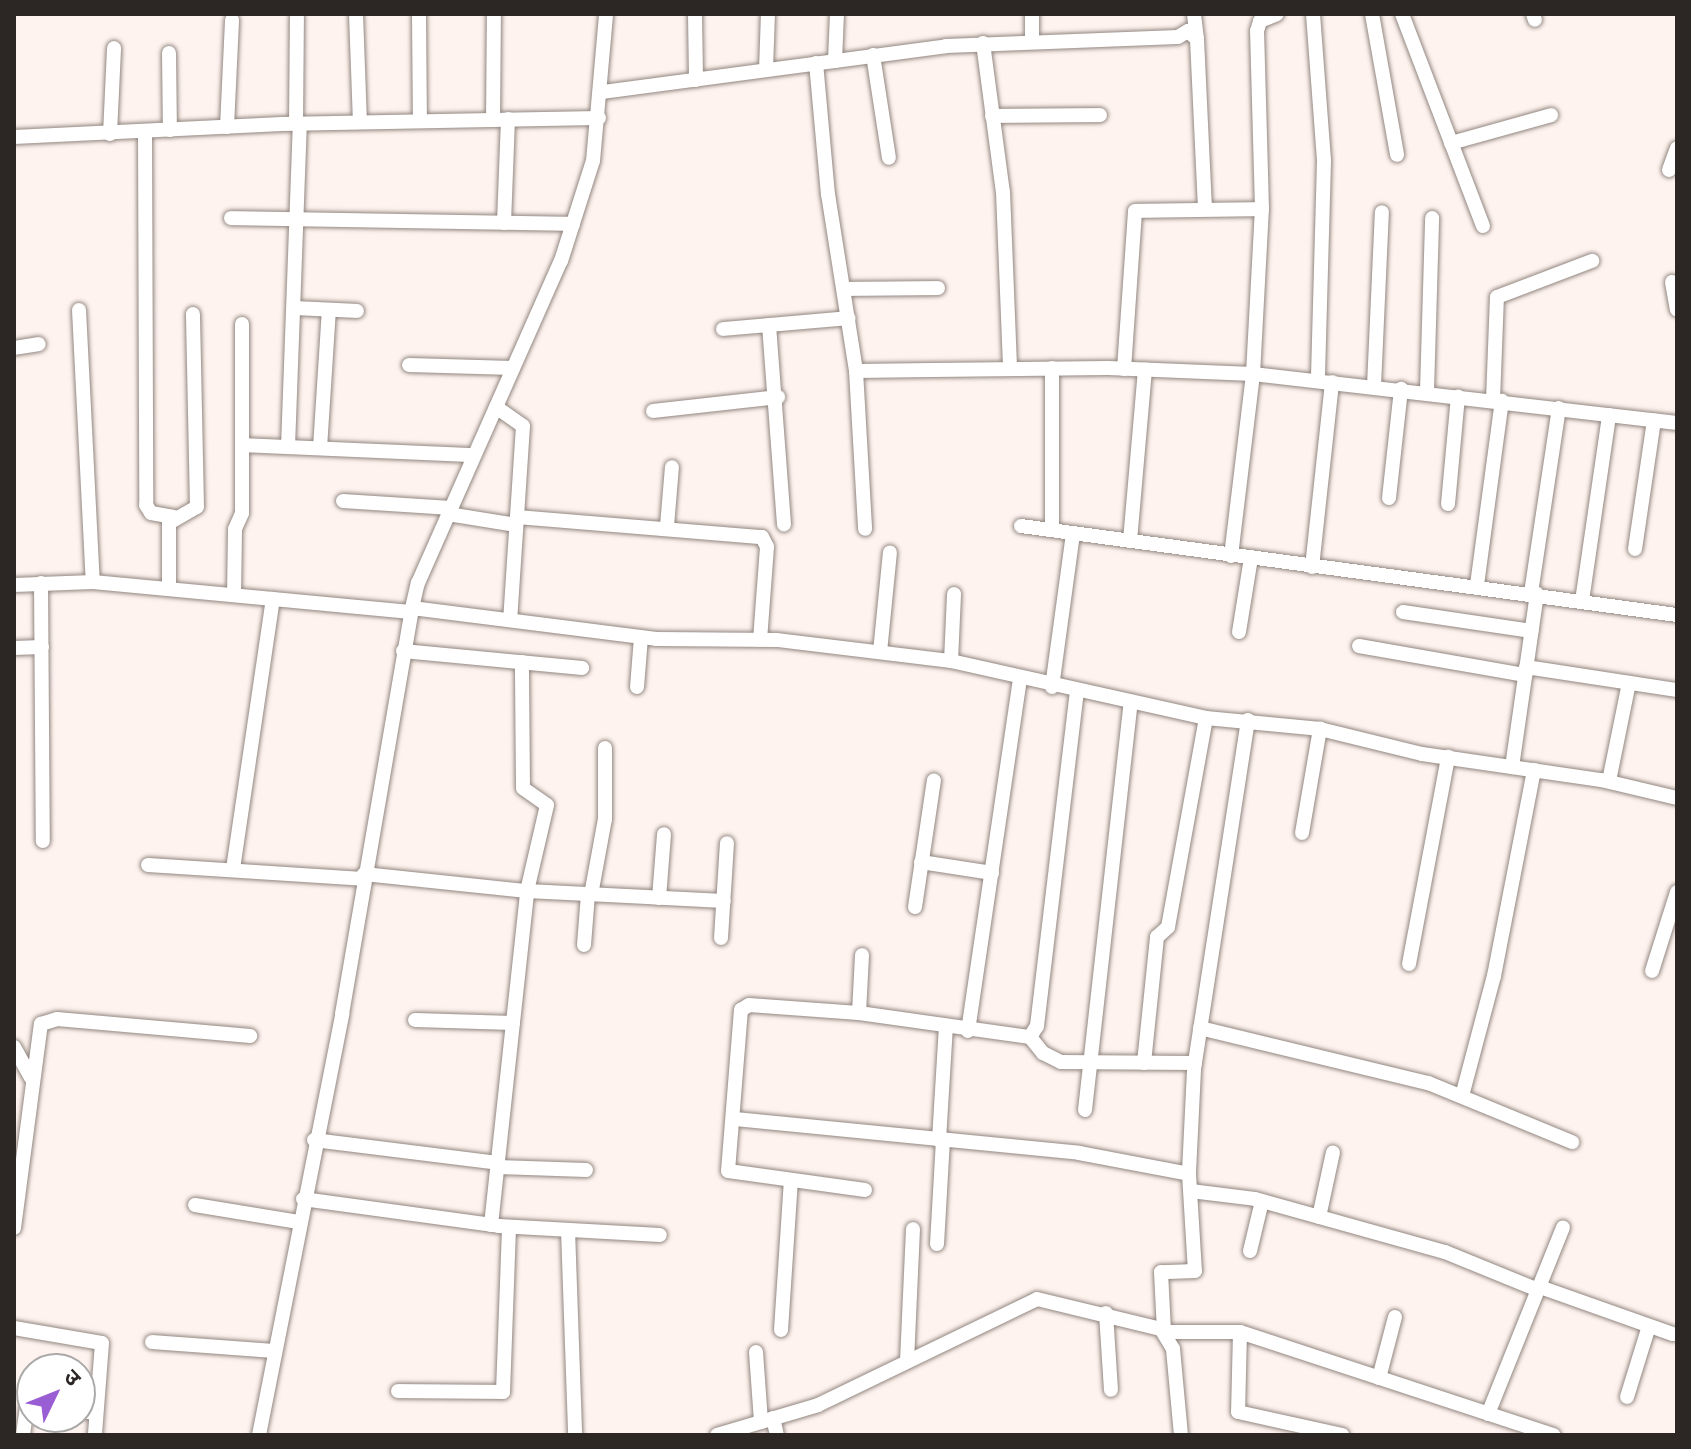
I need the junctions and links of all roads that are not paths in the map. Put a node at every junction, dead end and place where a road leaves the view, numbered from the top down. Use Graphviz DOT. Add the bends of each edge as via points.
graph roads {
  1 [pos="356,14"];
  2 [pos="419,14"];
  3 [pos="494,14"];
  4 [pos="606,14"];
  5 [pos="695,14"];
  6 [pos="768,14"];
  7 [pos="837,14"];
  8 [pos="1032,14"];
  9 [pos="1194,14"];
  10 [pos="1277,14"];
  11 [pos="1313,14"];
  12 [pos="1372,14"];
  13 [pos="1402,14"];
  14 [pos="297,17"];
  15 [pos="232,20"];
  16 [pos="1197,39"];
  17 [pos="1032,42"];
  18 [pos="983,43"];
  19 [pos="114,48"];
  20 [pos="169,53"];
  21 [pos="873,55"];
  22 [pos="835,61"];
  23 [pos="816,63"];
  24 [pos="766,70"];
  25 [pos="696,80"];
  26 [pos="603,92"];
  27 [pos="1100,115"];
  28 [pos="1551,115"];
  29 [pos="992,116"];
  30 [pos="599,118"];
  31 [pos="501,120"];
  32 [pos="420,121"];
  33 [pos="360,122"];
  34 [pos="298,124"];
  35 [pos="227,127"];
  36 [pos="170,130"];
  37 [pos="145,132"];
  38 [pos="110,134"];
  39 [pos="14,137"];
  40 [pos="1451,143"];
  41 [pos="1677,148"];
  42 [pos="1397,155"];
  43 [pos="889,158"];
  44 [pos="1669,170"];
  45 [pos="1205,209"];
  46 [pos="1262,209"];
  47 [pos="1382,212"];
  48 [pos="231,218"];
  49 [pos="1432,218"];
  50 [pos="300,220"];
  51 [pos="504,223"];
  52 [pos="573,224"];
  53 [pos="1483,226"];
  54 [pos="1592,261"];
  55 [pos="1672,282"];
  56 [pos="938,288"];
  57 [pos="845,289"];
  58 [pos="296,308"];
  59 [pos="79,310"];
  60 [pos="329,310"];
  61 [pos="1677,310"];
  62 [pos="357,311"];
  63 [pos="193,314"];
  64 [pos="849,318"];
  65 [pos="242,324"];
  66 [pos="769,325"];
  67 [pos="723,329"];
  68 [pos="39,344"];
  69 [pos="14,348"];
  70 [pos="409,365"];
  71 [pos="513,368"];
  72 [pos="1052,368"];
  73 [pos="1010,369"];
  74 [pos="1124,369"];
  75 [pos="1145,370"];
  76 [pos="856,371"];
  77 [pos="1253,374"];
  78 [pos="1325,381"];
  79 [pos="1374,386"];
  80 [pos="1401,389"];
  81 [pos="1427,391"];
  82 [pos="1458,396"];
  83 [pos="778,397"];
  84 [pos="1498,401"];
  85 [pos="496,407"];
  86 [pos="1559,408"];
  87 [pos="653,411"];
  88 [pos="1609,415"];
  89 [pos="1654,420"];
  90 [pos="1677,423"];
  91 [pos="242,445"];
  92 [pos="288,447"];
  93 [pos="320,448"];
  94 [pos="474,455"];
  95 [pos="672,467"];
  96 [pos="1389,498"];
  97 [pos="343,501"];
  98 [pos="1448,504"];
  99 [pos="450,511"];
  100 [pos="174,517"];
  101 [pos="516,521"];
  102 [pos="784,524"];
  103 [pos="667,526"];
  104 [pos="1021,526"];
  105 [pos="865,529"];
  106 [pos="1052,530"];
  107 [pos="1073,533"];
  108 [pos="1130,541"];
  109 [pos="1635,549"];
  110 [pos="890,552"];
  111 [pos="1231,556"];
  112 [pos="1251,558"];
  113 [pos="1312,567"];
  114 [pos="93,582"];
  115 [pos="41,583"];
  116 [pos="14,585"];
  117 [pos="1477,585"];
  118 [pos="169,589"];
  119 [pos="954,594"];
  120 [pos="1534,594"];
  121 [pos="234,595"];
  122 [pos="273,599"];
  123 [pos="1582,601"];
  124 [pos="411,610"];
  125 [pos="1403,612"];
  126 [pos="1677,615"];
  127 [pos="510,620"];
  128 [pos="1532,631"];
  129 [pos="1239,632"];
  130 [pos="641,637"];
  131 [pos="760,640"];
  132 [pos="1359,646"];
  133 [pos="42,647"];
  134 [pos="14,648"];
  135 [pos="403,651"];
  136 [pos="880,652"];
  137 [pos="951,661"];
  138 [pos="522,662"];
  139 [pos="582,668"];
  140 [pos="1526,671"];
  141 [pos="1020,679"];
  142 [pos="1629,683"];
  143 [pos="637,687"];
  144 [pos="1052,687"];
  145 [pos="1677,690"];
  146 [pos="1077,692"];
  147 [pos="1131,702"];
  148 [pos="1206,718"];
  149 [pos="1248,720"];
  150 [pos="1320,729"];
  151 [pos="605,748"];
  152 [pos="1448,757"];
  153 [pos="1512,767"];
  154 [pos="1534,770"];
  155 [pos="934,780"];
  156 [pos="1609,781"];
  157 [pos="1677,798"];
  158 [pos="1302,833"];
  159 [pos="664,834"];
  160 [pos="43,841"];
  161 [pos="727,843"];
  162 [pos="921,862"];
  163 [pos="148,865"];
  164 [pos="233,869"];
  165 [pos="992,873"];
  166 [pos="364,877"];
  167 [pos="527,891"];
  168 [pos="1677,892"];
  169 [pos="590,894"];
  170 [pos="659,898"];
  171 [pos="724,901"];
  172 [pos="915,907"];
  173 [pos="721,938"];
  174 [pos="584,945"];
  175 [pos="862,955"];
  176 [pos="1409,964"];
  177 [pos="1652,971"];
  178 [pos="859,1013"];
  179 [pos="415,1020"];
  180 [pos="513,1023"];
  181 [pos="946,1027"];
  182 [pos="1200,1028"];
  183 [pos="968,1031"];
  184 [pos="250,1036"];
  185 [pos="1030,1037"];
  186 [pos="14,1047"];
  187 [pos="1089,1063"];
  188 [pos="1144,1063"];
  189 [pos="1195,1063"];
  190 [pos="31,1078"];
  191 [pos="1462,1096"];
  192 [pos="1085,1110"];
  193 [pos="735,1119"];
  194 [pos="314,1140"];
  195 [pos="941,1140"];
  196 [pos="1572,1142"];
  197 [pos="1333,1152"];
  198 [pos="498,1165"];
  199 [pos="586,1170"];
  200 [pos="1189,1174"];
  201 [pos="791,1180"];
  202 [pos="865,1190"];
  203 [pos="1191,1191"];
  204 [pos="303,1199"];
  205 [pos="1262,1201"];
  206 [pos="195,1205"];
  207 [pos="1319,1217"];
  208 [pos="299,1222"];
  209 [pos="491,1225"];
  210 [pos="509,1227"];
  211 [pos="1563,1227"];
  212 [pos="14,1228"];
  213 [pos="913,1229"];
  214 [pos="568,1230"];
  215 [pos="660,1235"];
  216 [pos="937,1244"];
  217 [pos="1250,1251"];
  218 [pos="1539,1288"];
  219 [pos="1106,1313"];
  220 [pos="1395,1317"];
  221 [pos="1649,1326"];
  222 [pos="14,1328"];
  223 [pos="781,1330"];
  224 [pos="1164,1332"];
  225 [pos="1240,1332"];
  226 [pos="1673,1334"];
  227 [pos="152,1342"];
  228 [pos="274,1351"];
  229 [pos="756,1352"];
  230 [pos="907,1361"];
  231 [pos="1379,1378"];
  232 [pos="1111,1390"];
  233 [pos="398,1391"];
  234 [pos="1627,1397"];
  235 [pos="96,1413"];
  236 [pos="1488,1414"];
  237 [pos="767,1420"];
  238 [pos="259,1435"];
  239 [pos="575,1435"];
  240 [pos="717,1435"];
  241 [pos="777,1435"];
  242 [pos="1181,1435"];
  243 [pos="1342,1435"];
  244 [pos="1554,1435"];
  1 -- 33 [label="street"];
  2 -- 32 [label="street"];
  3 -- 31 [label="street"];
  4 -- 26 [label="street"];
  5 -- 25 [label="street"];
  6 -- 24 [label="street"];
  7 -- 22 [label="street"];
  8 -- 17 [label="street"];
  9 -- 16 [label="street"];
  10 -- 46 [label="street" via="1260,21 1257,31"];
  11 -- 78 [label="street" via="1324,161"];
  12 -- 42 [label="street"];
  13 -- 40 [label="street"];
  14 -- 34 [label="street"];
  15 -- 35 [label="street"];
  16 -- 17 [label="street" via="1188,31 1178,37"];
  16 -- 45 [label="street"];
  17 -- 18 [label="street"];
  18 -- 21 [label="street"];
  18 -- 29 [label="street"];
  19 -- 38 [label="street"];
  20 -- 36 [label="street"];
  21 -- 22 [label="street"];
  21 -- 43 [label="street"];
  22 -- 23 [label="street"];
  23 -- 24 [label="street"];
  23 -- 57 [label="street" via="828,194"];
  24 -- 25 [label="street"];
  25 -- 26 [label="street"];
  26 -- 30 [label="street"];
  27 -- 29 [label="street"];
  28 -- 40 [label="street"];
  29 -- 73 [label="street" via="1004,208"];
  30 -- 31 [label="street"];
  30 -- 52 [label="street" via="593,161"];
  31 -- 32 [label="street"];
  31 -- 51 [label="street"];
  32 -- 33 [label="street"];
  33 -- 34 [label="street"];
  34 -- 35 [label="street"];
  34 -- 50 [label="street"];
  35 -- 36 [label="street"];
  36 -- 37 [label="street"];
  37 -- 38 [label="street"];
  37 -- 100 [label="street" via="146,505 151,513"];
  38 -- 39 [label="street"];
  40 -- 53 [label="street"];
  41 -- 44 [label="street"];
  45 -- 46 [label="street"];
  45 -- 74 [label="street" via="1142,208 1132,215"];
  46 -- 77 [label="street"];
  47 -- 79 [label="street"];
  48 -- 50 [label="street"];
  49 -- 81 [label="street"];
  50 -- 51 [label="street"];
  50 -- 58 [label="street"];
  51 -- 52 [label="street"];
  52 -- 71 [label="street"];
  54 -- 84 [label="street" via="1494,300"];
  55 -- 61 [label="street"];
  56 -- 57 [label="street"];
  57 -- 64 [label="street"];
  58 -- 60 [label="street"];
  58 -- 92 [label="street"];
  59 -- 114 [label="street"];
  60 -- 62 [label="street"];
  60 -- 93 [label="street"];
  63 -- 100 [label="street" via="197,507 193,514"];
  64 -- 66 [label="street"];
  64 -- 76 [label="street"];
  65 -- 91 [label="street"];
  66 -- 67 [label="street"];
  66 -- 83 [label="street"];
  68 -- 69 [label="street"];
  70 -- 71 [label="street"];
  71 -- 85 [label="street"];
  72 -- 73 [label="street"];
  72 -- 74 [label="street"];
  72 -- 106 [label="street"];
  73 -- 76 [label="street"];
  74 -- 75 [label="street"];
  75 -- 77 [label="street"];
  75 -- 108 [label="street"];
  76 -- 105 [label="street"];
  77 -- 78 [label="street"];
  77 -- 111 [label="street"];
  78 -- 79 [label="street"];
  78 -- 113 [label="street"];
  79 -- 80 [label="street"];
  80 -- 81 [label="street"];
  80 -- 96 [label="street"];
  81 -- 82 [label="street"];
  82 -- 84 [label="street"];
  82 -- 98 [label="street"];
  83 -- 87 [label="street"];
  83 -- 102 [label="street"];
  84 -- 86 [label="street"];
  84 -- 117 [label="street"];
  85 -- 94 [label="street"];
  85 -- 101 [label="street" via="516,416 523,426"];
  86 -- 88 [label="street"];
  86 -- 120 [label="street"];
  88 -- 89 [label="street"];
  88 -- 123 [label="street"];
  89 -- 90 [label="street"];
  89 -- 109 [label="street"];
  91 -- 92 [label="street"];
  91 -- 121 [label="street"];
  92 -- 93 [label="street"];
  93 -- 94 [label="street"];
  94 -- 99 [label="street"];
  95 -- 103 [label="street"];
  97 -- 99 [label="street"];
  99 -- 101 [label="street"];
  99 -- 124 [label="street"];
  100 -- 118 [label="street" via="169,523"];
  101 -- 103 [label="street"];
  101 -- 127 [label="street"];
  103 -- 131 [label="street" via="756,535 765,541"];
  104 -- 106 [label="street"];
  106 -- 107 [label="street"];
  107 -- 108 [label="street"];
  107 -- 144 [label="street"];
  108 -- 111 [label="street"];
  110 -- 136 [label="street"];
  111 -- 112 [label="street"];
  112 -- 113 [label="street"];
  112 -- 129 [label="street"];
  113 -- 117 [label="street"];
  114 -- 115 [label="street"];
  114 -- 118 [label="street"];
  115 -- 116 [label="street"];
  115 -- 133 [label="street"];
  117 -- 120 [label="street"];
  118 -- 121 [label="street"];
  119 -- 137 [label="street"];
  120 -- 123 [label="street"];
  120 -- 128 [label="street"];
  121 -- 122 [label="street"];
  122 -- 124 [label="street"];
  122 -- 164 [label="street"];
  123 -- 126 [label="street"];
  124 -- 127 [label="street"];
  124 -- 135 [label="street"];
  125 -- 128 [label="street"];
  127 -- 130 [label="street"];
  128 -- 140 [label="street"];
  130 -- 131 [label="street"];
  130 -- 143 [label="street"];
  131 -- 136 [label="street"];
  132 -- 140 [label="street"];
  133 -- 134 [label="street"];
  133 -- 160 [label="street"];
  135 -- 138 [label="street"];
  135 -- 166 [label="street"];
  136 -- 137 [label="street"];
  137 -- 141 [label="street"];
  138 -- 139 [label="street"];
  138 -- 167 [label="street" via="523,788 547,805"];
  140 -- 142 [label="street"];
  140 -- 153 [label="street"];
  141 -- 144 [label="street"];
  141 -- 165 [label="street"];
  142 -- 145 [label="street"];
  142 -- 156 [label="street"];
  144 -- 146 [label="street"];
  146 -- 147 [label="street"];
  146 -- 185 [label="street" via="1037,1026"];
  147 -- 148 [label="street"];
  147 -- 187 [label="street"];
  148 -- 149 [label="street"];
  148 -- 188 [label="street" via="1168,927 1157,937"];
  149 -- 150 [label="street"];
  149 -- 182 [label="street"];
  150 -- 152 [label="street"];
  150 -- 158 [label="street"];
  151 -- 169 [label="street" via="605,819"];
  152 -- 153 [label="street"];
  152 -- 176 [label="street"];
  153 -- 154 [label="street"];
  154 -- 156 [label="street"];
  154 -- 191 [label="street" via="1494,976"];
  155 -- 162 [label="street"];
  156 -- 157 [label="street"];
  159 -- 170 [label="street"];
  161 -- 171 [label="street"];
  162 -- 165 [label="street"];
  162 -- 172 [label="street"];
  163 -- 164 [label="street"];
  164 -- 166 [label="street"];
  165 -- 183 [label="street"];
  166 -- 167 [label="street"];
  166 -- 194 [label="street"];
  167 -- 169 [label="street"];
  167 -- 180 [label="street"];
  168 -- 177 [label="street"];
  169 -- 170 [label="street"];
  169 -- 174 [label="street"];
  170 -- 171 [label="street"];
  171 -- 173 [label="street"];
  175 -- 178 [label="street"];
  178 -- 181 [label="street"];
  178 -- 193 [label="street" via="744,1006"];
  179 -- 180 [label="street"];
  180 -- 198 [label="street"];
  181 -- 183 [label="street"];
  181 -- 195 [label="street"];
  182 -- 189 [label="street"];
  182 -- 191 [label="street" via="1405,1076"];
  183 -- 185 [label="street"];
  184 -- 190 [label="street" via="47,1021 36,1031"];
  185 -- 187 [label="street" via="1051,1059"];
  186 -- 190 [label="street"];
  187 -- 188 [label="street"];
  187 -- 192 [label="street"];
  188 -- 189 [label="street"];
  189 -- 200 [label="street"];
  190 -- 212 [label="street"];
  191 -- 196 [label="street"];
  193 -- 195 [label="street"];
  193 -- 201 [label="street" via="730,1173"];
  194 -- 198 [label="street"];
  194 -- 204 [label="street"];
  195 -- 200 [label="street" via="1079,1153"];
  195 -- 216 [label="street"];
  197 -- 207 [label="street"];
  198 -- 199 [label="street"];
  198 -- 209 [label="street"];
  200 -- 203 [label="street"];
  201 -- 202 [label="street"];
  201 -- 223 [label="street"];
  203 -- 205 [label="street"];
  203 -- 224 [label="street" via="1195,1271 1161,1272"];
  204 -- 208 [label="street"];
  204 -- 209 [label="street"];
  205 -- 207 [label="street"];
  205 -- 217 [label="street"];
  206 -- 208 [label="street"];
  207 -- 218 [label="street" via="1445,1252"];
  208 -- 228 [label="street"];
  209 -- 210 [label="street"];
  210 -- 214 [label="street"];
  210 -- 233 [label="street" via="503,1392"];
  211 -- 218 [label="street"];
  213 -- 230 [label="street"];
  214 -- 215 [label="street"];
  214 -- 239 [label="street"];
  218 -- 221 [label="street"];
  218 -- 236 [label="street"];
  219 -- 224 [label="street"];
  219 -- 230 [label="street" via="1027,1301"];
  219 -- 232 [label="street"];
  220 -- 231 [label="street"];
  221 -- 226 [label="street"];
  221 -- 234 [label="street"];
  222 -- 235 [label="street" via="100,1340"];
  224 -- 225 [label="street"];
  224 -- 242 [label="street" via="1173,1349"];
  225 -- 231 [label="street"];
  225 -- 243 [label="street" via="1238,1412"];
  227 -- 228 [label="street"];
  228 -- 238 [label="street"];
  229 -- 237 [label="street"];
  230 -- 237 [label="street" via="818,1405"];
  231 -- 236 [label="street"];
  236 -- 244 [label="street"];
  237 -- 240 [label="street"];
  237 -- 241 [label="street"];
}
